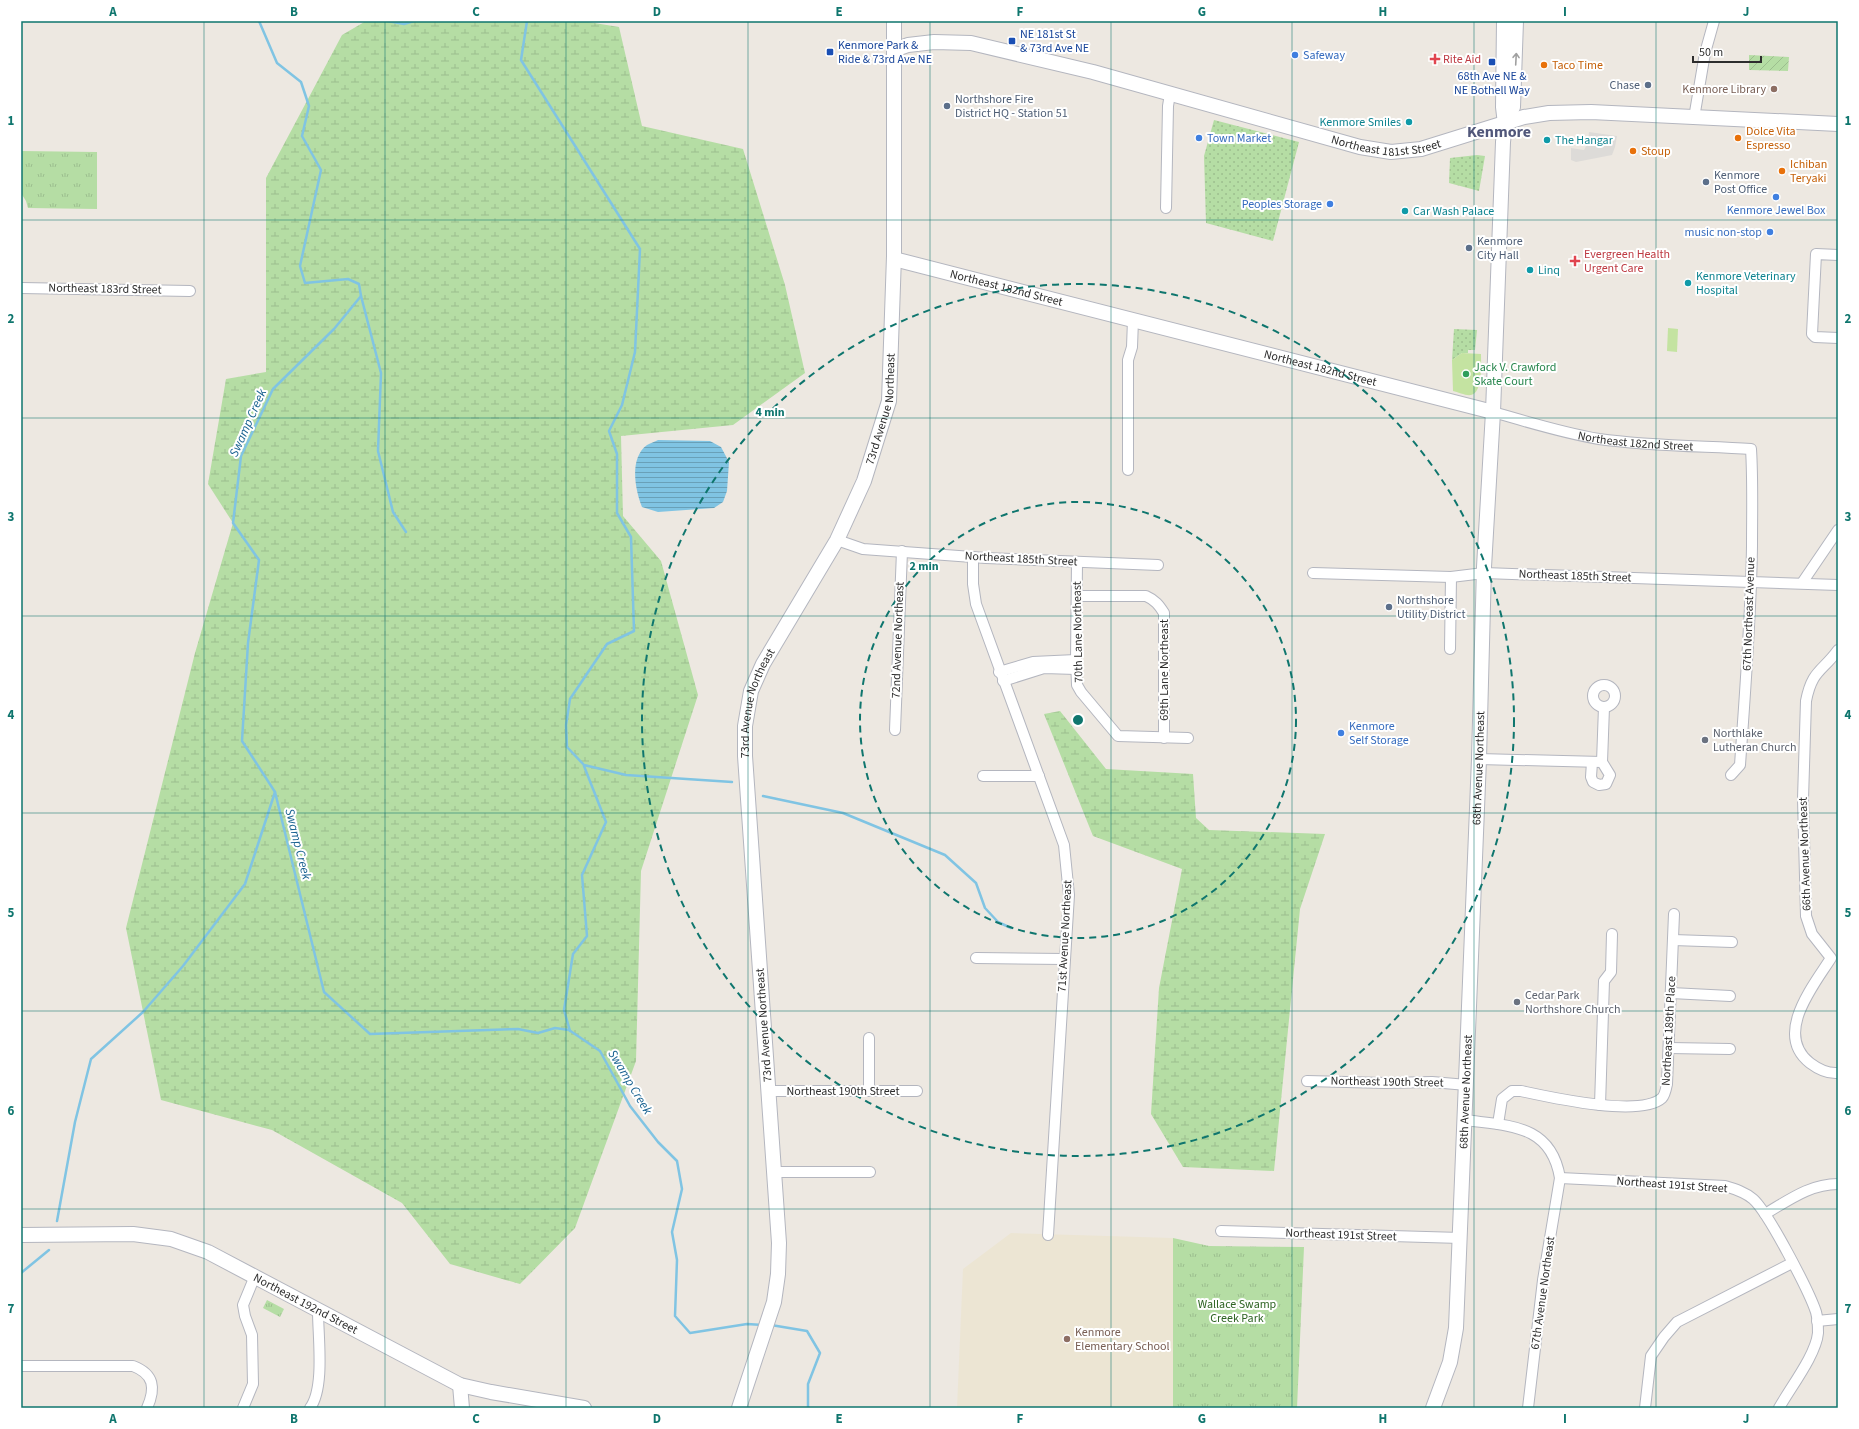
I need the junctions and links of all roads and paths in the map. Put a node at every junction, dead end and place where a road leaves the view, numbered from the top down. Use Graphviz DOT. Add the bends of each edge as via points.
graph roads {
  1 [pos="894,21"];
  2 [pos="1504,21"];
  3 [pos="1516,21"];
  4 [pos="1714,21"];
  5 [pos="894,50"];
  6 [pos="1170,94"];
  7 [pos="1694,118"];
  8 [pos="1505,124"];
  9 [pos="1838,124"];
  10 [pos="1166,208"];
  11 [pos="1838,255"];
  12 [pos="894,259"];
  13 [pos="21,288"];
  14 [pos="190,291"];
  15 [pos="1132,320"];
  16 [pos="1838,338"];
  17 [pos="1493,412"];
  18 [pos="1751,449"];
  19 [pos="1128,470"];
  20 [pos="1838,530"];
  21 [pos="837,540"];
  22 [pos="902,551"];
  23 [pos="973,557"];
  24 [pos="1077,562"];
  25 [pos="1158,565"];
  26 [pos="1313,573"];
  27 [pos="1484,573"];
  28 [pos="1451,577"];
  29 [pos="1751,581"];
  30 [pos="1802,583"];
  31 [pos="1838,585"];
  32 [pos="1077,596"];
  33 [pos="1450,650"];
  34 [pos="1838,650"];
  35 [pos="1076,664"];
  36 [pos="1001,676"];
  37 [pos="1604,706"];
  38 [pos="895,730"];
  39 [pos="1164,738"];
  40 [pos="1188,738"];
  41 [pos="1479,759"];
  42 [pos="1731,775"];
  43 [pos="984,776"];
  44 [pos="1039,776"];
  45 [pos="1674,914"];
  46 [pos="1612,934"];
  47 [pos="1673,940"];
  48 [pos="1732,942"];
  49 [pos="976,958"];
  50 [pos="1835,958"];
  51 [pos="1064,959"];
  52 [pos="1671,993"];
  53 [pos="1730,996"];
  54 [pos="870,1038"];
  55 [pos="1669,1048"];
  56 [pos="1730,1049"];
  57 [pos="1838,1073"];
  58 [pos="1307,1081"];
  59 [pos="1467,1085"];
  60 [pos="769,1091"];
  61 [pos="869,1091"];
  62 [pos="917,1091"];
  63 [pos="1600,1104"];
  64 [pos="1465,1120"];
  65 [pos="1498,1124"];
  66 [pos="774,1172"];
  67 [pos="870,1172"];
  68 [pos="1560,1178"];
  69 [pos="1838,1184"];
  70 [pos="1766,1214"];
  71 [pos="1221,1231"];
  72 [pos="21,1235"];
  73 [pos="1048,1235"];
  74 [pos="1461,1238"];
  75 [pos="1792,1263"];
  76 [pos="255,1276"];
  77 [pos="318,1311"];
  78 [pos="1838,1319"];
  79 [pos="1817,1321"];
  80 [pos="21,1366"];
  81 [pos="460,1384"];
  82 [pos="147,1408"];
  83 [pos="243,1408"];
  84 [pos="310,1408"];
  85 [pos="462,1408"];
  86 [pos="584,1408"];
  87 [pos="739,1408"];
  88 [pos="1433,1408"];
  89 [pos="1528,1408"];
  90 [pos="1645,1408"];
  91 [pos="1779,1408"];
  1 -- 5 [label="street, 73rd Avenue Northeast"];
  2 -- 8 [label="street, 68th Avenue Northeast"];
  8 -- 3 [label="street, 68th Avenue Northeast, one-way" via="1513,107"];
  4 -- 7 [label="street" via="1705,53"];
  5 -- 6 [label="street, Northeast 181st Street" via="908,45 928,43 971,43 1093,72"];
  5 -- 12 [label="street, 73rd Avenue Northeast"];
  6 -- 8 [label="street, Northeast 181st Street" via="1369,149 1391,152 1421,150"];
  6 -- 10 [label="street"];
  7 -- 8 [label="street, Northeast 181st Street" via="1569,112 1524,117"];
  7 -- 9 [label="street, Northeast 181st Street"];
  8 -- 17 [label="street, 68th Avenue Northeast"];
  11 -- 16 [label="street" via="1816,254 1812,334 1815,337"];
  12 -- 15 [label="street, Northeast 182nd Street"];
  12 -- 21 [label="street, 73rd Avenue Northeast" via="889,401 864,481"];
  13 -- 14 [label="street, Northeast 183rd Street"];
  15 -- 17 [label="street, Northeast 182nd Street"];
  15 -- 19 [label="street" via="1132,347 1128,360"];
  17 -- 18 [label="street, Northeast 182nd Street" via="1600,439"];
  17 -- 27 [label="street, 68th Avenue Northeast"];
  18 -- 29 [label="street, 67th Northeast Avenue"];
  20 -- 30 [label="street"];
  21 -- 22 [label="street, Northeast 185th Street" via="863,549"];
  21 -- 60 [label="street, 73rd Avenue Northeast" via="763,664 751,691 747,708 745,756"];
  22 -- 23 [label="street, Northeast 185th Street"];
  22 -- 38 [label="street, 72nd Avenue Northeast"];
  23 -- 24 [label="street, Northeast 185th Street"];
  23 -- 36 [label="street, 71st Avenue Northeast" via="976,604"];
  24 -- 25 [label="street, Northeast 185th Street"];
  24 -- 32 [label="street, 70th Lane Northeast"];
  26 -- 28 [label="street, Northeast 185th Street"];
  27 -- 28 [label="street, Northeast 185th Street"];
  27 -- 29 [label="street, Northeast 185th Street"];
  27 -- 41 [label="street, 68th Avenue Northeast"];
  28 -- 33 [label="street"];
  29 -- 30 [label="street, Northeast 185th Street"];
  29 -- 42 [label="street, 67th Northeast Avenue" via="1740,765"];
  30 -- 31 [label="street, Northeast 185th Street"];
  32 -- 35 [label="street, 70th Lane Northeast"];
  32 -- 39 [label="street, 69th Lane Northeast" via="1146,596 1158,603 1164,613"];
  34 -- 50 [label="street, 66th Avenue Northeast" via="1816,672 1809,688 1806,701 1803,799 1806,916 1812,934"];
  35 -- 36 [label="street" via="1032,662"];
  35 -- 39 [label="street, 70th Lane Northeast" via="1080,692 1118,736"];
  36 -- 44 [label="street, 71st Avenue Northeast"];
  37 -- 41 [label="street" via="1597,762"];
  39 -- 40 [label="street"];
  41 -- 59 [label="street, 68th Avenue Northeast"];
  43 -- 44 [label="street"];
  44 -- 51 [label="street, 71st Avenue Northeast" via="1064,845 1069,895"];
  45 -- 47 [label="street, Northeast 189th Place"];
  46 -- 63 [label="street" via="1611,972 1604,981"];
  47 -- 48 [label="street"];
  47 -- 52 [label="street, Northeast 189th Place"];
  49 -- 51 [label="street"];
  50 -- 57 [label="street, 66th Avenue Northeast" via="1798,1013 1794,1030 1798,1046 1807,1061 1818,1070"];
  51 -- 73 [label="street, 71st Avenue Northeast"];
  52 -- 53 [label="street"];
  52 -- 55 [label="street, Northeast 189th Place"];
  54 -- 61 [label="street"];
  55 -- 56 [label="street"];
  55 -- 63 [label="street, Northeast 189th Place" via="1667,1084 1663,1097 1655,1103 1641,1106"];
  58 -- 59 [label="street, Northeast 190th Street" via="1432,1082"];
  59 -- 64 [label="street, 68th Avenue Northeast"];
  60 -- 61 [label="street, Northeast 190th Street"];
  60 -- 66 [label="street, 73rd Avenue Northeast"];
  61 -- 62 [label="street, Northeast 190th Street"];
  63 -- 65 [label="street, Northeast 189th Place" via="1579,1103 1512,1091 1502,1099"];
  64 -- 65 [label="street"];
  64 -- 74 [label="street, 68th Avenue Northeast"];
  65 -- 68 [label="street" via="1520,1128 1543,1140 1556,1159"];
  66 -- 67 [label="street"];
  66 -- 87 [label="street, 73rd Avenue Northeast" via="779,1243 778,1274 770,1314"];
  68 -- 70 [label="street, Northeast 191st Street" via="1725,1186 1753,1198"];
  68 -- 89 [label="street, 67th Avenue Northeast" via="1543,1280"];
  69 -- 70 [label="street" via="1822,1185 1805,1191"];
  70 -- 75 [label="street, Northeast 191st Street"];
  71 -- 74 [label="street, Northeast 191st Street"];
  72 -- 76 [label="street, Northeast 192nd Street" via="133,1234 171,1239 208,1252"];
  74 -- 88 [label="street, 68th Avenue Northeast" via="1456,1328 1450,1362"];
  75 -- 79 [label="street, Northeast 191st Street" via="1811,1301"];
  75 -- 90 [label="street" via="1677,1322 1651,1356"];
  76 -- 77 [label="street, Northeast 192nd Street"];
  76 -- 83 [label="street" via="243,1305 252,1335 253,1384"];
  77 -- 81 [label="street, Northeast 192nd Street"];
  77 -- 84 [label="street" via="319,1387 316,1400"];
  78 -- 79 [label="street"];
  79 -- 91 [label="street, Northeast 191st Street" via="1817,1339 1813,1350"];
  80 -- 82 [label="street" via="133,1366 144,1370 150,1378 152,1398"];
  81 -- 85 [label="street"];
  81 -- 86 [label="street, Northeast 192nd Street"];
}
